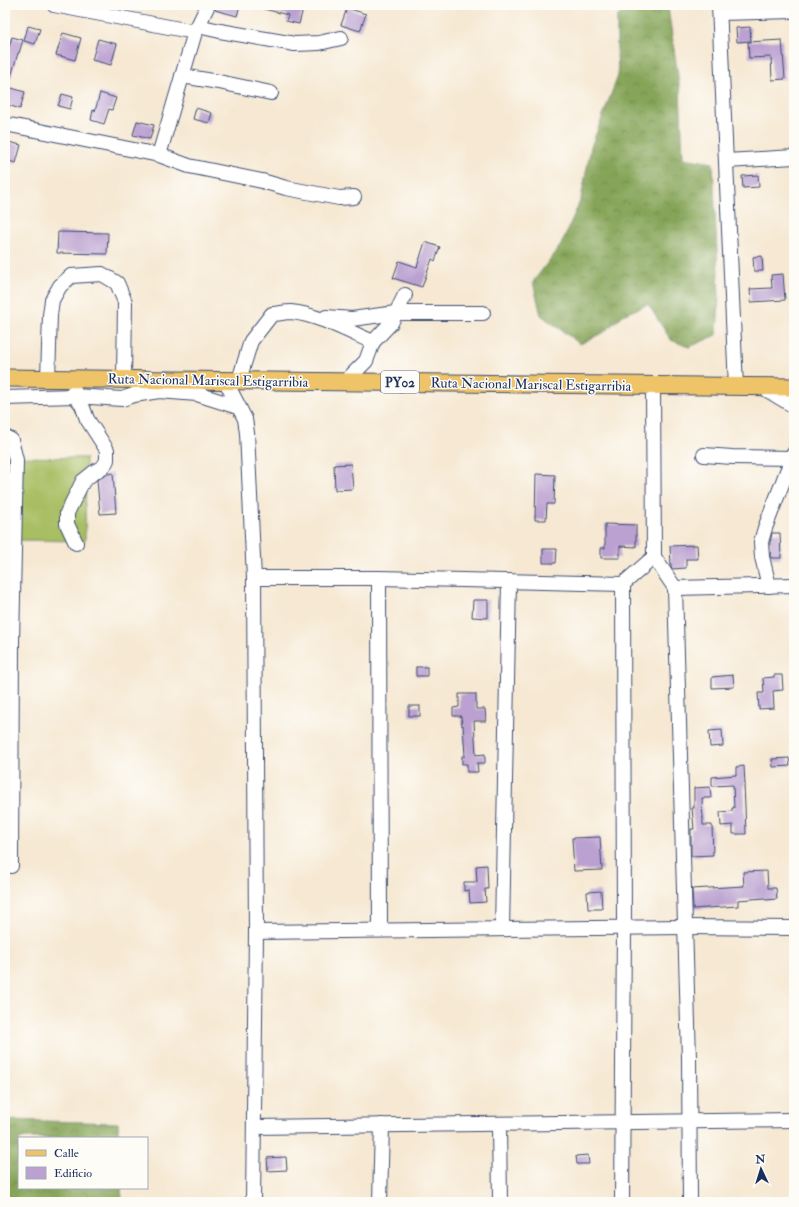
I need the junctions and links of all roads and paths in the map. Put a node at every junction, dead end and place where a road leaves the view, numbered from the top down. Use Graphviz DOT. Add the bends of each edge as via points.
graph roads {
  1 [pos="54,5"];
  2 [pos="208,5"];
  3 [pos="719,9"];
  4 [pos="794,11"];
  5 [pos="196,29"];
  6 [pos="341,38"];
  7 [pos="182,76"];
  8 [pos="271,93"];
  9 [pos="5,124"];
  10 [pos="159,155"];
  11 [pos="794,157"];
  12 [pos="726,161"];
  13 [pos="354,197"];
  14 [pos="405,295"];
  15 [pos="483,312"];
  16 [pos="396,313"];
  17 [pos="310,316"];
  18 [pos="373,342"];
  19 [pos="5,378"];
  20 [pos="48,378"];
  21 [pos="70,378"];
  22 [pos="124,379"];
  23 [pos="232,380"];
  24 [pos="345,382"];
  25 [pos="653,385"];
  26 [pos="736,387"];
  27 [pos="762,387"];
  28 [pos="794,387"];
  29 [pos="75,396"];
  30 [pos="9,401"];
  31 [pos="238,407"];
  32 [pos="794,407"];
  33 [pos="5,437"];
  34 [pos="704,455"];
  35 [pos="793,457"];
  36 [pos="76,543"];
  37 [pos="654,557"];
  38 [pos="254,578"];
  39 [pos="379,578"];
  40 [pos="509,582"];
  41 [pos="623,584"];
  42 [pos="794,585"];
  43 [pos="769,586"];
  44 [pos="675,588"];
  45 [pos="11,866"];
  46 [pos="685,927"];
  47 [pos="624,928"];
  48 [pos="794,928"];
  49 [pos="502,929"];
  50 [pos="380,930"];
  51 [pos="256,932"];
  52 [pos="794,1120"];
  53 [pos="689,1121"];
  54 [pos="623,1122"];
  55 [pos="499,1124"];
  56 [pos="382,1125"];
  57 [pos="254,1127"];
  58 [pos="253,1202"];
  59 [pos="380,1202"];
  60 [pos="500,1202"];
  61 [pos="622,1202"];
  62 [pos="690,1202"];
  1 -- 5 [label="street"];
  2 -- 5 [label="street"];
  3 -- 4 [label="street"];
  3 -- 12 [label="street"];
  5 -- 6 [label="street" via="295,44 319,43"];
  5 -- 7 [label="street"];
  7 -- 8 [label="street"];
  7 -- 10 [label="street"];
  9 -- 10 [label="street"];
  10 -- 13 [label="street" via="189,166 286,188 339,198"];
  11 -- 12 [label="street"];
  12 -- 26 [label="street"];
  14 -- 16 [label="street"];
  15 -- 16 [label="street"];
  16 -- 17 [label="street" via="352,318"];
  16 -- 18 [label="street" via="391,323"];
  17 -- 18 [label="street"];
  17 -- 23 [label="street" via="290,312 272,314 251,341"];
  18 -- 24 [label="street" via="366,361"];
  19 -- 20 [label="main road, Ruta Nacional Mariscal Estigarribia / PY02"];
  20 -- 21 [label="main road, Ruta Nacional Mariscal Estigarribia / PY02"];
  20 -- 22 [label="street" via="52,300 60,286 71,276 102,274 116,283 125,302"];
  21 -- 22 [label="main road, Ruta Nacional Mariscal Estigarribia / PY02"];
  21 -- 29 [label="street"];
  22 -- 23 [label="main road, Ruta Nacional Mariscal Estigarribia / PY02"];
  23 -- 24 [label="main road, Ruta Nacional Mariscal Estigarribia / PY02"];
  23 -- 31 [label="street"];
  24 -- 25 [label="main road, Ruta Nacional Mariscal Estigarribia / PY02"];
  25 -- 26 [label="main road, Ruta Nacional Mariscal Estigarribia / PY02"];
  25 -- 37 [label="street"];
  26 -- 27 [label="main road, Ruta Nacional Mariscal Estigarribia / PY02"];
  27 -- 28 [label="main road, Ruta Nacional Mariscal Estigarribia / PY02"];
  27 -- 32 [label="street"];
  29 -- 30 [label="street"];
  29 -- 31 [label="street" via="122,399 159,392 197,394"];
  29 -- 36 [label="street" via="107,450 104,466 83,481 67,512 67,524"];
  31 -- 38 [label="street" via="247,433"];
  33 -- 45 [label="street" via="11,440 16,460"];
  34 -- 35 [label="street"];
  35 -- 43 [label="street" via="761,542"];
  37 -- 41 [label="street"];
  37 -- 44 [label="street"];
  38 -- 39 [label="street"];
  38 -- 51 [label="street"];
  39 -- 40 [label="street"];
  39 -- 50 [label="street"];
  40 -- 41 [label="street"];
  40 -- 49 [label="street"];
  41 -- 47 [label="street"];
  42 -- 43 [label="street"];
  43 -- 44 [label="street"];
  44 -- 46 [label="street"];
  46 -- 47 [label="street"];
  46 -- 48 [label="street"];
  46 -- 53 [label="street"];
  47 -- 49 [label="street"];
  47 -- 54 [label="street"];
  49 -- 50 [label="street"];
  50 -- 51 [label="street"];
  51 -- 57 [label="street"];
  52 -- 53 [label="street"];
  53 -- 54 [label="street"];
  53 -- 62 [label="street"];
  54 -- 55 [label="street"];
  54 -- 61 [label="street"];
  55 -- 56 [label="street"];
  55 -- 60 [label="street"];
  56 -- 57 [label="street"];
  56 -- 59 [label="street"];
  57 -- 58 [label="street"];
}
